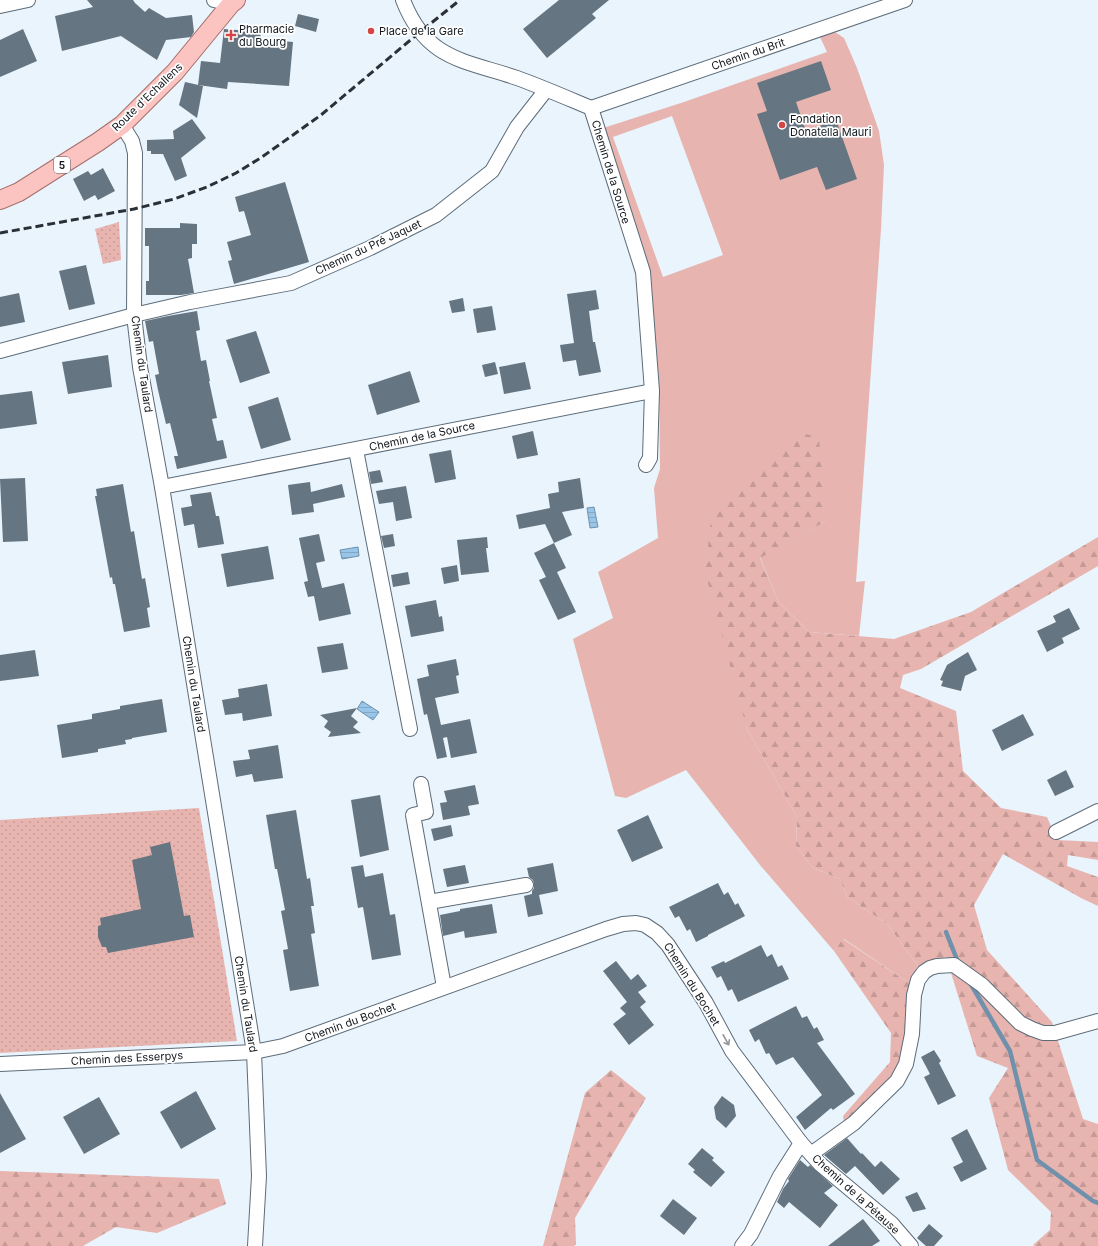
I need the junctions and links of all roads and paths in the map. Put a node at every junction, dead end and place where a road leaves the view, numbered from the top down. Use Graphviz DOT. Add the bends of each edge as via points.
graph roads {
  1 [pos="28,0"];
  2 [pos="403,0"];
  3 [pos="905,0"];
  4 [pos="227,1"];
  5 [pos="0,6"];
  6 [pos="546,90"];
  7 [pos="591,108"];
  8 [pos="122,125"];
  9 [pos="0,200"];
  10 [pos="134,315"];
  11 [pos="0,351"];
  12 [pos="652,391"];
  13 [pos="356,450"];
  14 [pos="646,465"];
  15 [pos="162,487"];
  16 [pos="410,729"];
  17 [pos="421,784"];
  18 [pos="1098,811"];
  19 [pos="1056,832"];
  20 [pos="526,885"];
  21 [pos="429,902"];
  22 [pos="444,987"];
  23 [pos="1098,1021"];
  24 [pos="254,1052"];
  25 [pos="0,1064"];
  26 [pos="801,1143"];
  27 [pos="811,1154"];
  28 [pos="255,1246"];
  29 [pos="742,1246"];
  30 [pos="911,1246"];
  1 -- 5 [label="street"];
  2 -- 6 [label="street, Chemin de la Source" via="420,32 438,49 464,62 518,78"];
  3 -- 7 [label="street, Chemin du Brit"];
  4 -- 8 [label="main road, Route d'Echallens / 5" via="174,72"];
  6 -- 7 [label="street, Chemin de la Source"];
  6 -- 10 [label="street, Chemin du Pré Jaquet" via="517,127 492,171 436,215 292,283"];
  7 -- 12 [label="street, Chemin de la Source" via="643,272"];
  8 -- 9 [label="main road, Route d'Echallens / 5" via="19,192"];
  8 -- 10 [label="street, Chemin du Taulard" via="136,153"];
  10 -- 11 [label="street, Chemin du Pré Jaquet"];
  10 -- 15 [label="street, Chemin du Taulard" via="140,367"];
  12 -- 13 [label="street, Chemin de la Source"];
  12 -- 14 [label="street, Chemin de la Source" via="650,458"];
  13 -- 15 [label="street, Chemin de la Source"];
  13 -- 16 [label="street, Chemin de la Source"];
  15 -- 24 [label="street, Chemin du Taulard"];
  17 -- 21 [label="street" via="426,812 413,815"];
  18 -- 19 [label="street"];
  20 -- 21 [label="street"];
  21 -- 22 [label="street"];
  22 -- 24 [label="street, Chemin du Bochet" via="284,1046"];
  22 -- 26 [label="street, Chemin du Bochet, one-way" via="606,929 623,924 645,925 668,945 706,1003 732,1051"];
  23 -- 27 [label="street" via="1055,1033 1043,1033 1020,1022 982,984 954,965 930,968 918,980 906,1064 897,1081 854,1123"];
  24 -- 25 [label="street, Chemin des Esserpys"];
  24 -- 28 [label="street, Chemin du Taulard" via="259,1176"];
  26 -- 27 [label="street, Chemin de la Pétause"];
  26 -- 29 [label="street"];
  27 -- 30 [label="street, Chemin de la Pétause" via="892,1224"];
}
